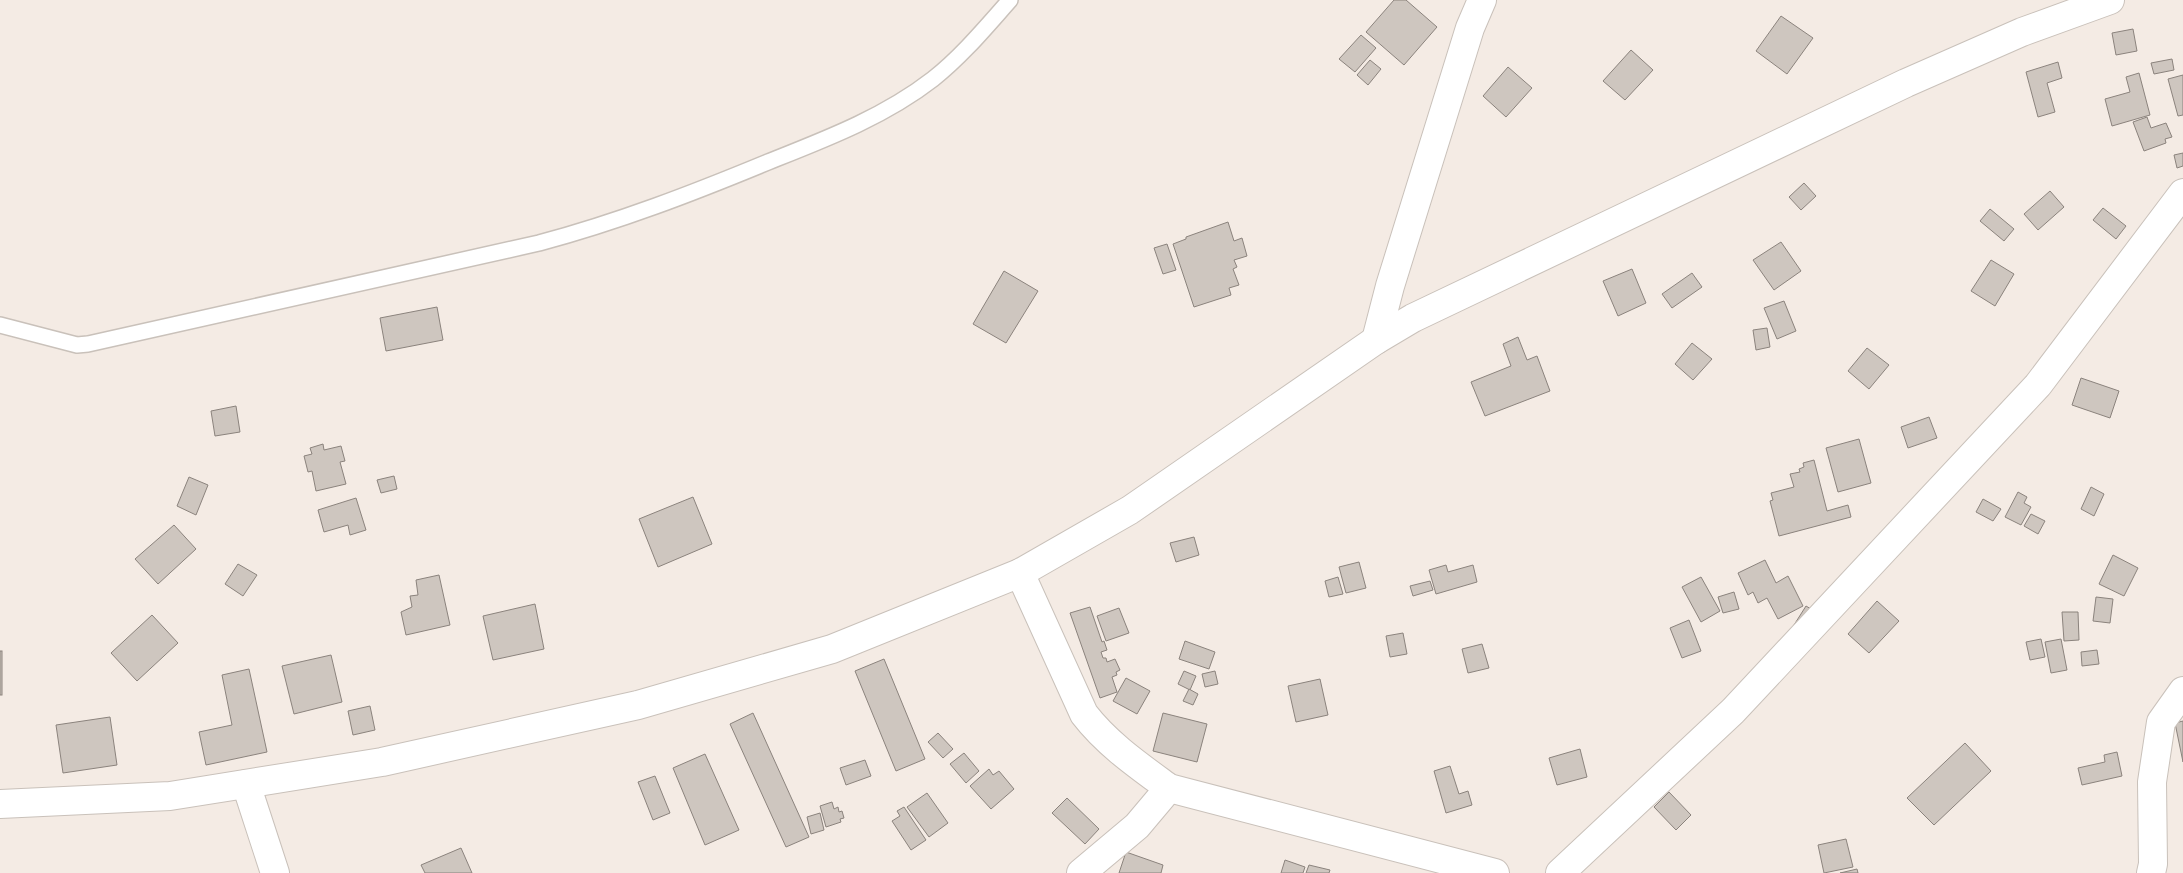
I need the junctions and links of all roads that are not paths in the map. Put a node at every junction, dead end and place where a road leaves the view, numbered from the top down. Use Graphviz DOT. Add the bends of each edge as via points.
graph roads {
  1 [pos="1010,0"];
  2 [pos="1482,0"];
  3 [pos="2110,0"];
  4 [pos="2183,193"];
  5 [pos="0,325"];
  6 [pos="1376,340"];
  7 [pos="1020,573"];
  8 [pos="2183,691"];
  9 [pos="246,784"];
  10 [pos="1169,788"];
  11 [pos="0,804"];
  12 [pos="275,873"];
  13 [pos="1081,873"];
  14 [pos="1495,873"];
  15 [pos="1560,873"];
  16 [pos="2152,873"];
  1 -- 5 [label="lane" via="953,62 891,108 851,128 691,194 595,228 88,344 77,345"];
  2 -- 6 [label="street" via="1470,28"];
  3 -- 6 [label="street" via="2022,32 1906,83 1455,296"];
  4 -- 15 [label="street" via="2038,385 1733,711"];
  6 -- 7 [label="street" via="1130,510"];
  7 -- 9 [label="street" via="832,649 638,705 382,762"];
  7 -- 10 [label="street" via="1084,714 1095,728"];
  8 -- 16 [label="street" via="2161,722 2152,782"];
  9 -- 11 [label="street" via="170,796"];
  9 -- 12 [label="street"];
  10 -- 13 [label="street" via="1137,826"];
  10 -- 14 [label="street"];
}
